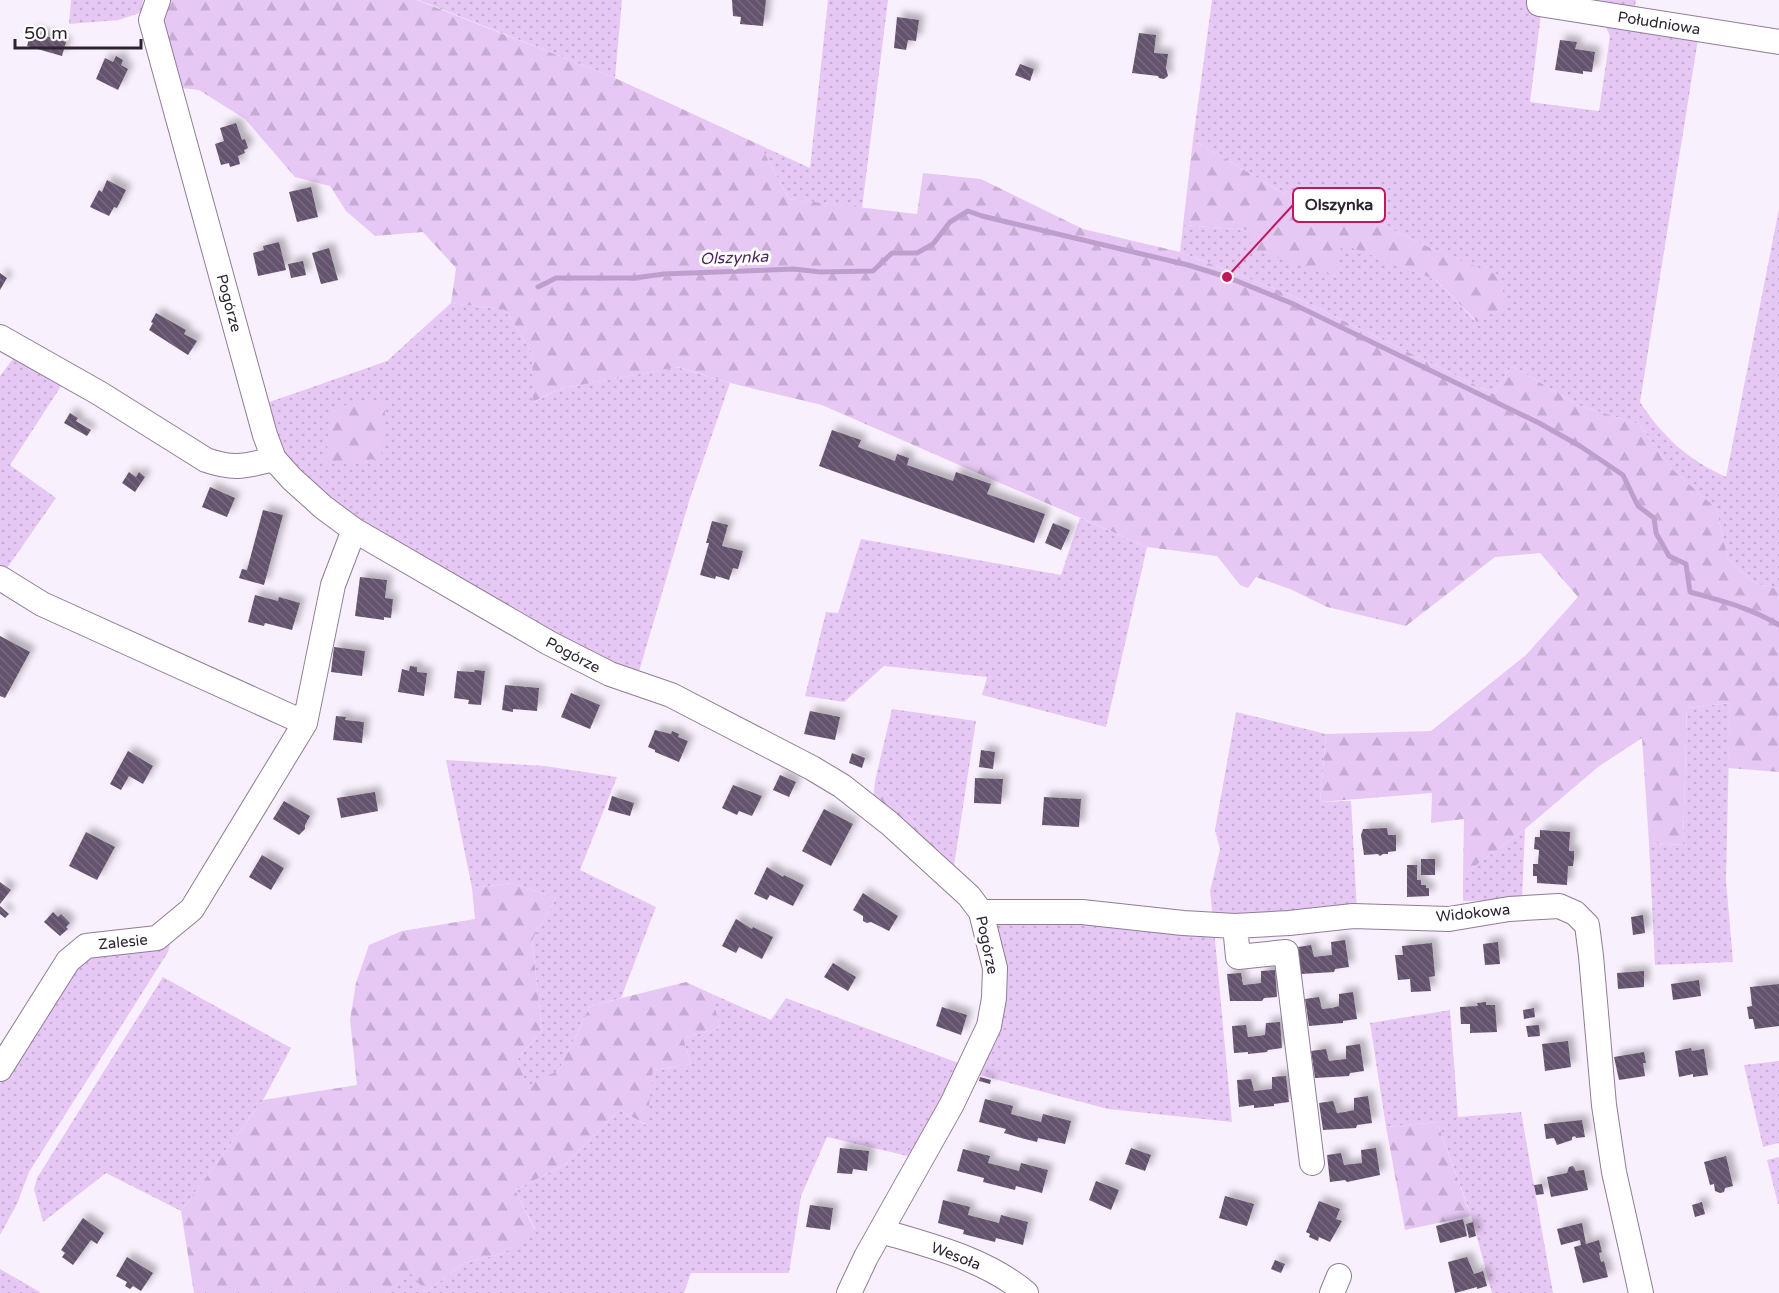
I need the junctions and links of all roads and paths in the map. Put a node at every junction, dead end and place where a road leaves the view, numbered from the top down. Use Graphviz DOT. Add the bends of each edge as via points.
graph roads {
  1 [pos="159,0"];
  2 [pos="1539,2"];
  3 [pos="1779,42"];
  4 [pos="0,337"];
  5 [pos="274,459"];
  6 [pos="354,530"];
  7 [pos="0,578"];
  8 [pos="305,723"];
  9 [pos="981,912"];
  10 [pos="1235,926"];
  11 [pos="0,1069"];
  12 [pos="1312,1163"];
  13 [pos="882,1231"];
  14 [pos="849,1293"];
  15 [pos="1026,1293"];
  16 [pos="1641,1293"];
  1 -- 5 [label="street, Pogórze" via="151,20"];
  2 -- 3 [label="street, Południowa"];
  4 -- 5 [label="street" via="206,460 243,467"];
  5 -- 6 [label="street, Pogórze" via="323,507"];
  6 -- 8 [label="street, Zalesie" via="333,585"];
  6 -- 9 [label="street, Pogórze" via="549,642 610,674 671,695 842,786 889,823 969,896"];
  7 -- 8 [label="street" via="42,604"];
  8 -- 11 [label="street, Zalesie" via="192,909 156,938 86,946 68,961"];
  9 -- 10 [label="street, Widokowa" via="1082,912"];
  9 -- 13 [label="street, Pogórze" via="995,968 989,1026 952,1104"];
  10 -- 12 [label="street" via="1238,957 1286,952"];
  10 -- 16 [label="street, Widokowa" via="1353,916 1449,919 1558,906 1575,913 1587,925 1614,1172"];
  13 -- 14 [label="street, Pogórze"];
  13 -- 15 [label="street, Wesoła" via="953,1253 1000,1274"];
}
